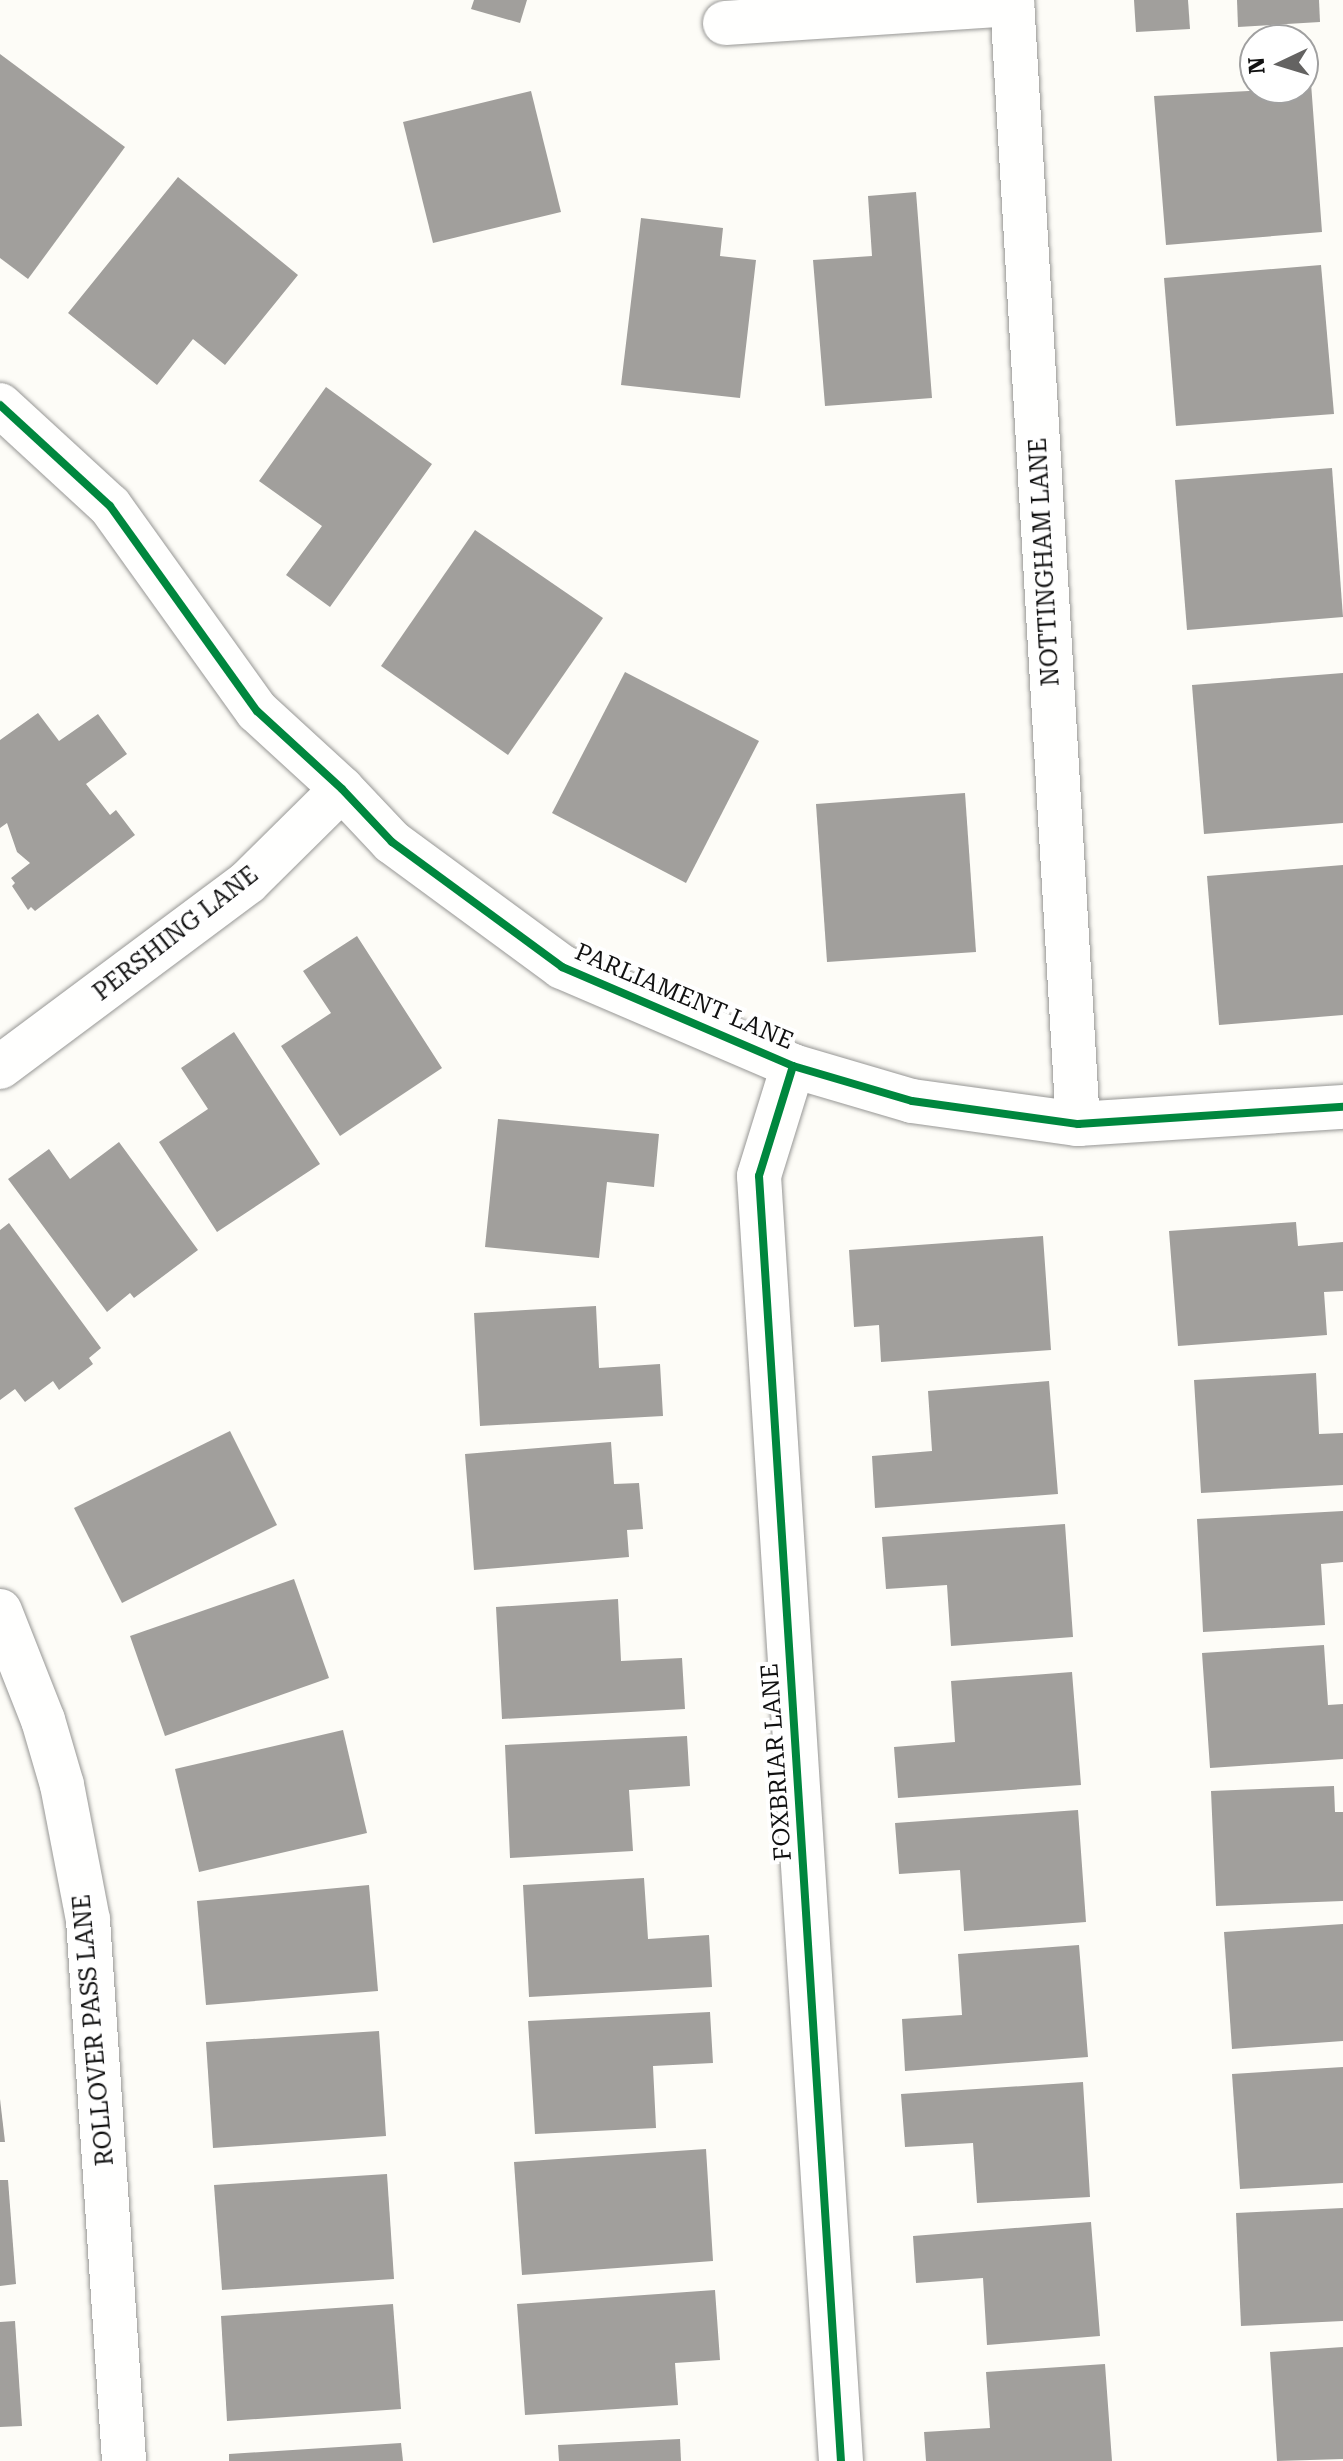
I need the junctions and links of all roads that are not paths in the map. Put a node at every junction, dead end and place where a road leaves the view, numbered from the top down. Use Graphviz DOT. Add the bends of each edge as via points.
graph roads {
  1 [pos="1012,2"];
  2 [pos="725,23"];
  3 [pos="0,405"];
  4 [pos="342,789"];
  5 [pos="793,1066"];
  6 [pos="0,1067"];
  7 [pos="1343,1107"];
  8 [pos="1078,1124"];
  9 [pos="0,1611"];
  10 [pos="10,1659"];
  11 [pos="124,2461"];
  12 [pos="841,2461"];
  1 -- 2 [label="street"];
  1 -- 8 [label="street, NOTTINGHAM LANE"];
  3 -- 4 [label="street, PARLIAMENT LANE" via="110,506 257,711"];
  4 -- 5 [label="street, PARLIAMENT LANE" via="392,842 562,967"];
  4 -- 6 [label="street, PERSHING LANE" via="248,882"];
  5 -- 8 [label="street, PARLIAMENT LANE" via="912,1101"];
  5 -- 12 [label="street, FOXBRIAR LANE" via="759,1176"];
  7 -- 8 [label="street, PARLIAMENT LANE"];
  9 -- 10 [label="street, ROLLOVER PASS LANE"];
  10 -- 11 [label="street, ROLLOVER PASS LANE" via="62,1785 88,1920"];
}
